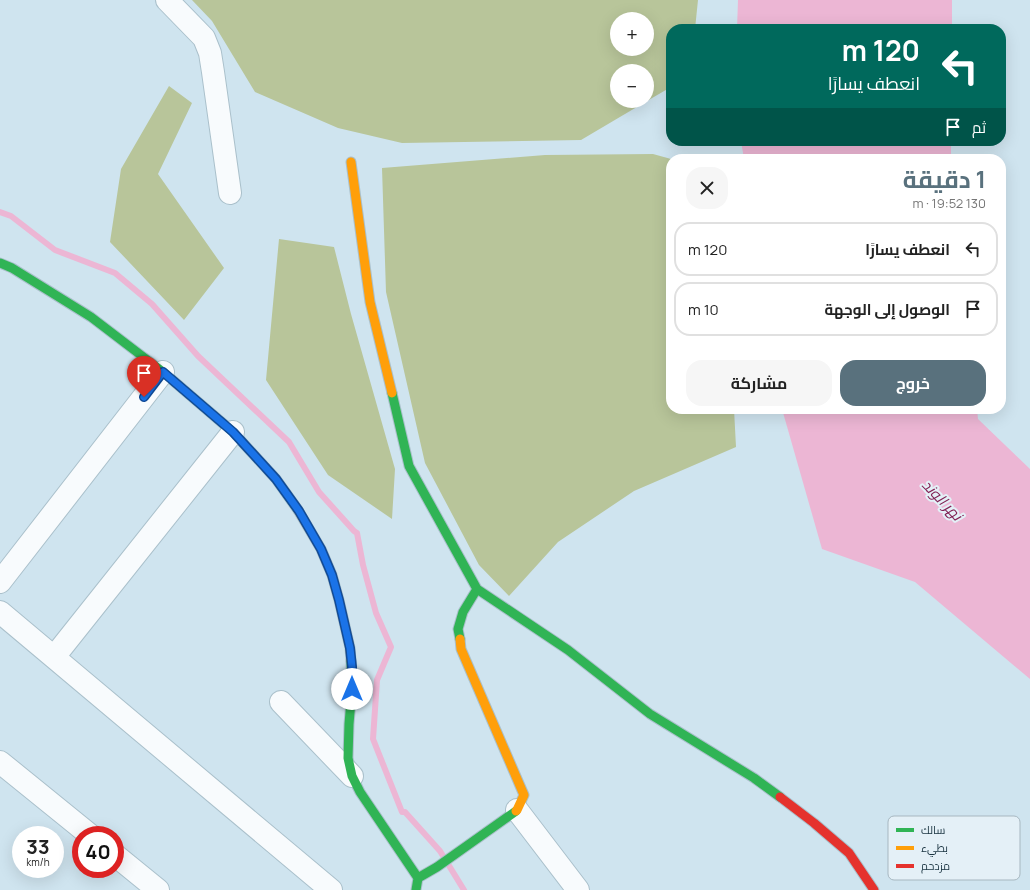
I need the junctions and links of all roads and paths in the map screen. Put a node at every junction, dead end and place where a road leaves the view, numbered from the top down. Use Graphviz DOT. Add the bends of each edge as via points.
graph roads {
  1 [pos="167,0"];
  2 [pos="351,162"];
  3 [pos="230,192"];
  4 [pos="0,263"];
  5 [pos="163,372"];
  6 [pos="233,432"];
  7 [pos="0,582"];
  8 [pos="477,589"];
  9 [pos="0,612"];
  10 [pos="54,657"];
  11 [pos="281,702"];
  12 [pos="0,762"];
  13 [pos="352,776"];
  14 [pos="517,810"];
  15 [pos="79,826"];
  16 [pos="124,862"];
  17 [pos="418,878"];
  18 [pos="158,890"];
  19 [pos="331,890"];
  20 [pos="416,890"];
  21 [pos="578,890"];
  22 [pos="874,890"];
  1 -- 3 [label="street" via="204,38 210,53"];
  2 -- 8 [label="street" via="370,302 409,466"];
  4 -- 5 [label="street" via="91,317"];
  5 -- 6 [label="street"];
  5 -- 7 [label="street"];
  6 -- 10 [label="street"];
  6 -- 13 [label="street" via="276,479 299,511 321,549 332,575 352,660 348,724"];
  8 -- 14 [label="street" via="462,612 458,629 461,648 524,795"];
  8 -- 22 [label="street" via="568,650 650,714 754,778 796,809 849,853"];
  9 -- 10 [label="street"];
  10 -- 19 [label="street"];
  11 -- 13 [label="street"];
  12 -- 15 [label="street"];
  13 -- 17 [label="street"];
  14 -- 17 [label="street"];
  14 -- 21 [label="street"];
  16 -- 18 [label="street"];
  17 -- 20 [label="street"];
}
